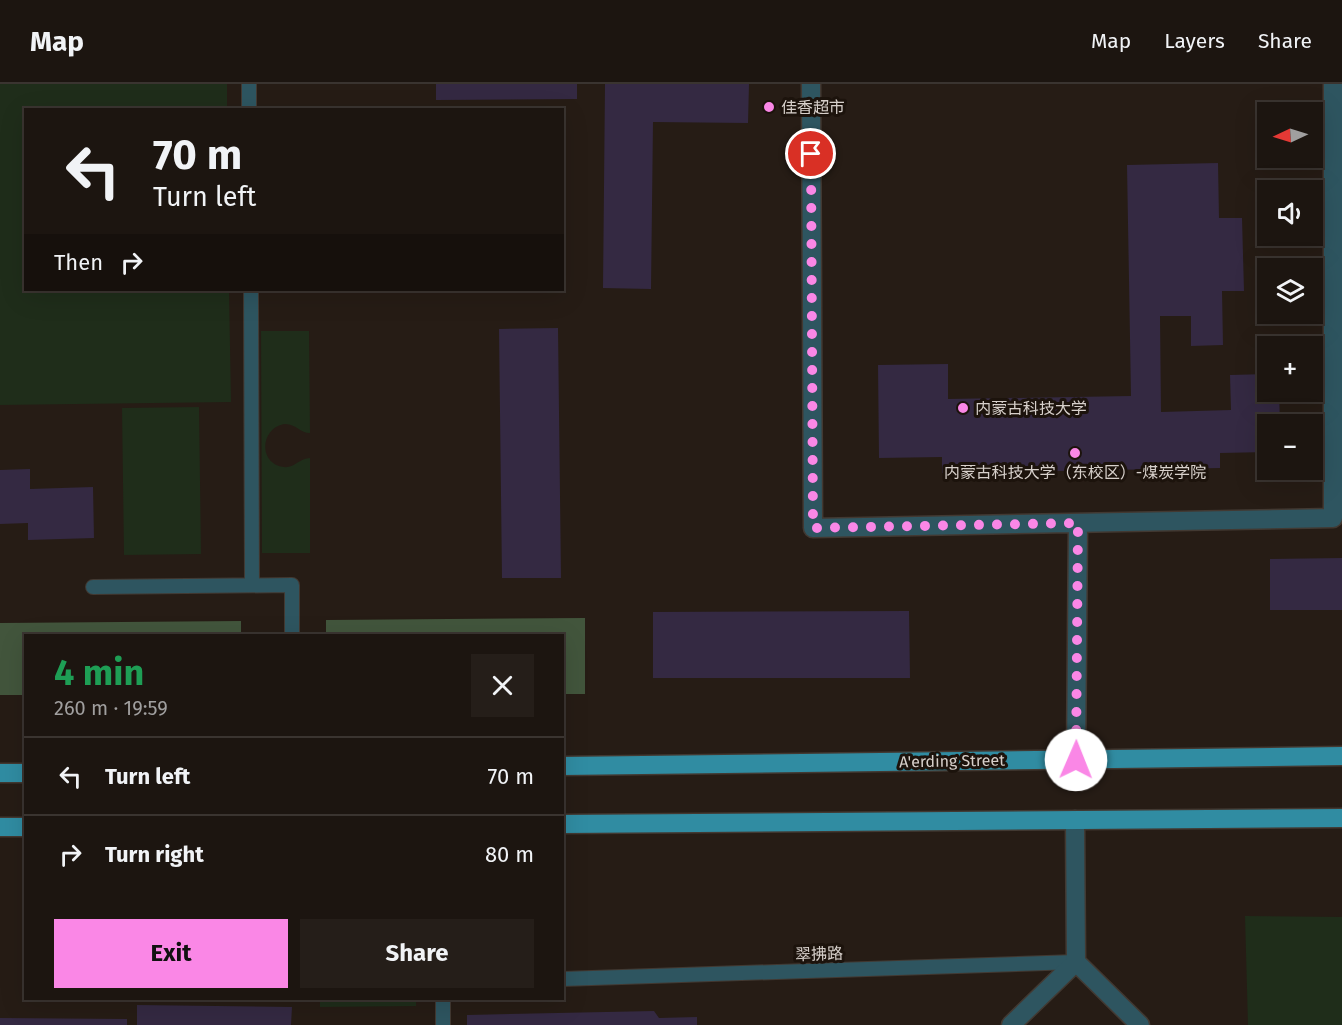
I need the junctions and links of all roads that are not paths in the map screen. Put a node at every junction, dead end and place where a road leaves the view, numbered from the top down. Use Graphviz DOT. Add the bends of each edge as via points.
graph roads {
  1 [pos="249,84"];
  2 [pos="811,84"];
  3 [pos="1333,84"];
  4 [pos="249,108"];
  5 [pos="250,291"];
  6 [pos="1078,523"];
  7 [pos="252,585"];
  8 [pos="93,588"];
  9 [pos="292,634"];
  10 [pos="1342,756"];
  11 [pos="1076,760"];
  12 [pos="564,766"];
  13 [pos="0,773"];
  14 [pos="24,773"];
  15 [pos="1342,818"];
  16 [pos="1075,820"];
  17 [pos="564,824"];
  18 [pos="0,827"];
  19 [pos="24,827"];
  20 [pos="1076,962"];
  21 [pos="564,979"];
  22 [pos="442,1000"];
  23 [pos="442,1025"];
  24 [pos="1011,1025"];
  25 [pos="1140,1025"];
  1 -- 4 [label="lane"];
  2 -- 6 [label="street" via="813,528"];
  3 -- 6 [label="street" via="1333,518"];
  5 -- 7 [label="lane"];
  6 -- 11 [label="street"];
  7 -- 8 [label="lane"];
  7 -- 9 [label="lane" via="292,585"];
  10 -- 11 [label="main road, A'erding Street"];
  11 -- 12 [label="main road, A'erding Street"];
  13 -- 14 [label="main road"];
  15 -- 16 [label="main road"];
  16 -- 17 [label="main road"];
  16 -- 20 [label="street"];
  18 -- 19 [label="main road"];
  20 -- 21 [label="lane, 翠拂路"];
  20 -- 24 [label="street"];
  20 -- 25 [label="street"];
  22 -- 23 [label="lane"];
}
